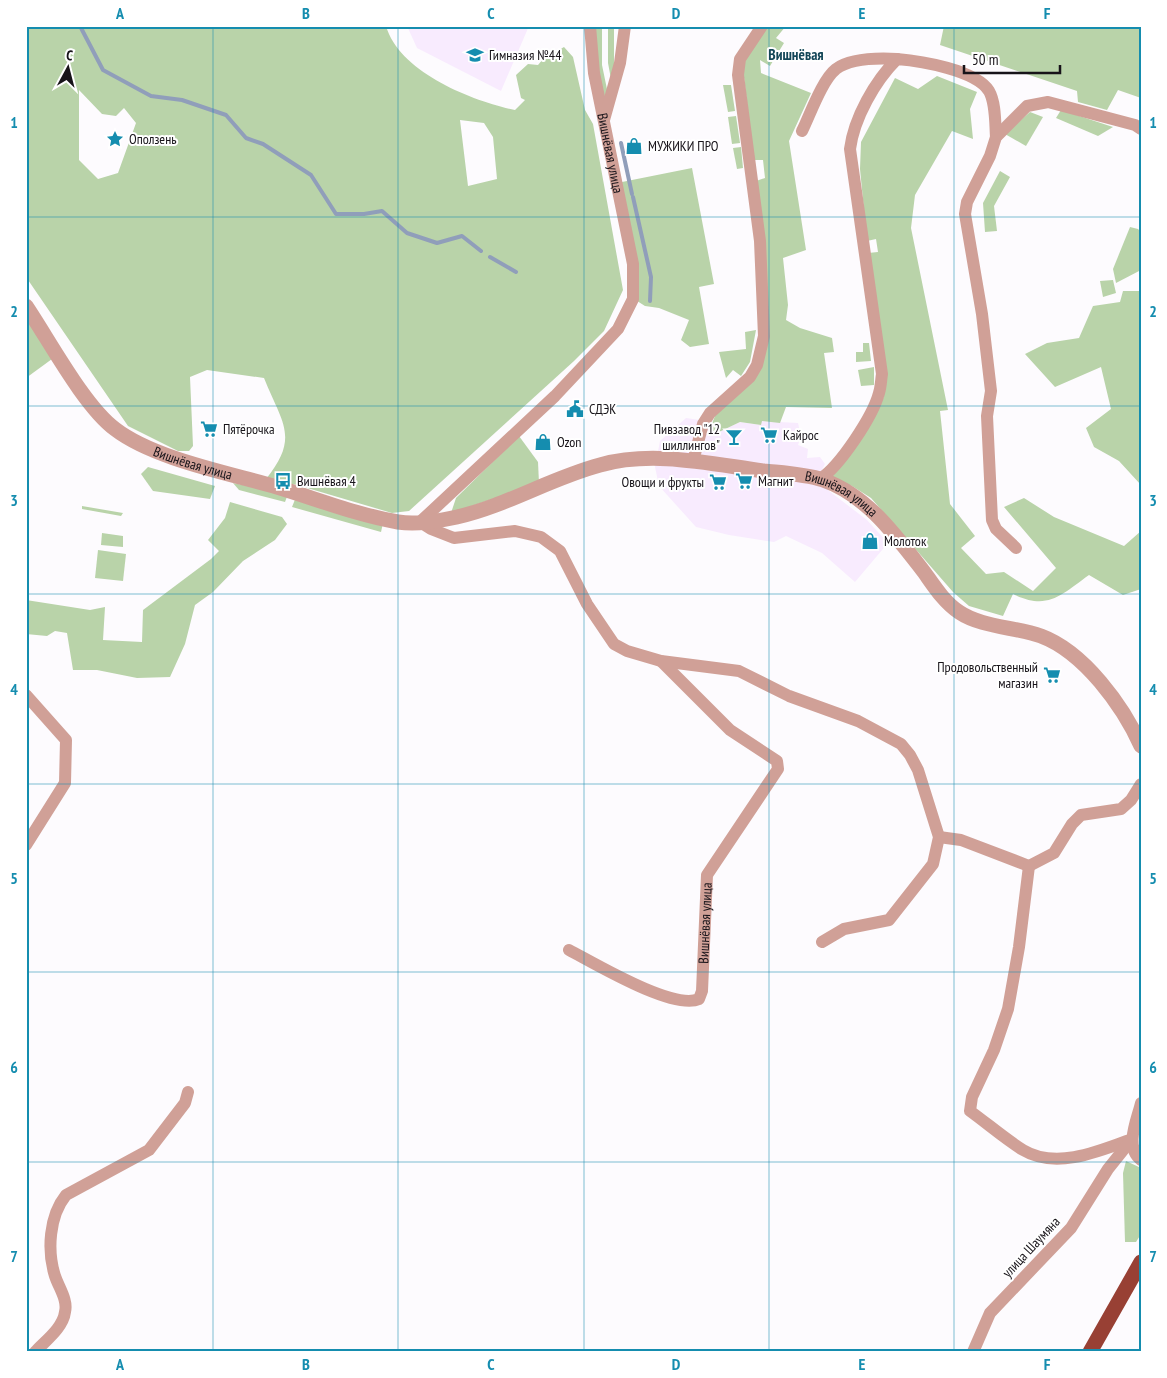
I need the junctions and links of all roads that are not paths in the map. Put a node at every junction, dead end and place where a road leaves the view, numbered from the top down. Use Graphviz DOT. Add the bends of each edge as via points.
graph roads {
  1 [pos="590,26"];
  2 [pos="625,26"];
  3 [pos="762,26"];
  4 [pos="897,59"];
  5 [pos="604,123"];
  6 [pos="1141,129"];
  7 [pos="802,131"];
  8 [pos="996,137"];
  9 [pos="26,306"];
  10 [pos="694,461"];
  11 [pos="820,479"];
  12 [pos="420,522"];
  13 [pos="1016,548"];
  14 [pos="661,661"];
  15 [pos="26,695"];
  16 [pos="1141,746"];
  17 [pos="1141,784"];
  18 [pos="939,837"];
  19 [pos="26,845"];
  20 [pos="1029,866"];
  21 [pos="822,942"];
  22 [pos="568,950"];
  23 [pos="188,1092"];
  24 [pos="1141,1103"];
  25 [pos="1132,1139"];
  26 [pos="1141,1160"];
  27 [pos="1141,1262"];
  28 [pos="35,1352"];
  29 [pos="972,1352"];
  30 [pos="1090,1352"];
  1 -- 5 [label="street, Вишнёвая улица" via="594,74"];
  2 -- 5 [label="street" via="620,63"];
  3 -- 10 [label="street" via="740,60 738,75 760,241 764,336 750,376 703,424"];
  4 -- 7 [label="street" via="881,58 846,64 835,70"];
  4 -- 8 [label="street" via="915,60 966,74 982,82 990,92"];
  4 -- 11 [label="street" via="887,68 873,92 852,133 850,149 882,374 879,395 842,458"];
  5 -- 12 [label="street, Вишнёвая улица" via="633,264 633,299 618,329 556,396"];
  6 -- 8 [label="street" via="1048,102 1027,106"];
  8 -- 13 [label="street" via="964,214 982,314 991,391 987,416 992,520 996,529"];
  9 -- 12 [label="street, Вишнёвая улица" via="88,400 116,430 182,459 368,515 401,522"];
  10 -- 11 [label="street, Вишнёвая улица"];
  10 -- 12 [label="street, Вишнёвая улица" via="650,458 600,465 459,516"];
  11 -- 16 [label="street, Вишнёвая улица" via="844,488 864,502 906,548 945,600 959,612 1058,644 1093,673 1111,695"];
  12 -- 14 [label="street" via="454,538 515,531 541,537 560,552 587,604 614,644"];
  14 -- 18 [label="street" via="740,671 789,696 858,721 901,744 918,770"];
  14 -- 22 [label="street, Вишнёвая улица" via="730,730 776,761 778,769 707,875 699,999 694,1002 661,996"];
  15 -- 19 [label="street" via="66,740 65,784"];
  17 -- 20 [label="street" via="1121,809 1081,815 1054,853"];
  18 -- 20 [label="street" via="961,840"];
  18 -- 21 [label="street" via="933,864 889,920 844,929"];
  20 -- 25 [label="street" via="1008,1009 994,1050 972,1097 970,1111 1024,1151 1038,1156 1066,1159"];
  23 -- 28 [label="street" via="185,1103 149,1150 66,1195 58,1205 50,1242 51,1257 66,1303 65,1314"];
  24 -- 25 [label="street"];
  25 -- 26 [label="street" via="1133,1151"];
  25 -- 29 [label="street, улица Шаумяна" via="1108,1169 1071,1228 990,1313"];
  27 -- 30 [label="highway"];
}
